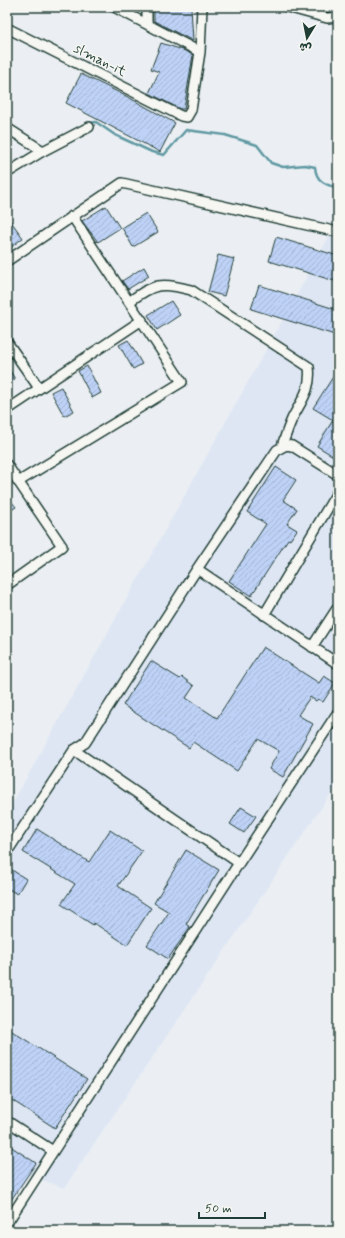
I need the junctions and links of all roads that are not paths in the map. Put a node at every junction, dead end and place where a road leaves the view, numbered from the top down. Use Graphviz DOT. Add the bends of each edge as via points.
graph roads {
  1 [pos="114,7"];
  2 [pos="147,7"];
  3 [pos="202,7"];
  4 [pos="287,7"];
  5 [pos="338,17"];
  6 [pos="147,24"];
  7 [pos="7,28"];
  8 [pos="200,52"];
  9 [pos="89,126"];
  10 [pos="7,128"];
  11 [pos="43,150"];
  12 [pos="7,173"];
  13 [pos="72,216"];
  14 [pos="338,232"];
  15 [pos="7,261"];
  16 [pos="129,302"];
  17 [pos="142,320"];
  18 [pos="7,342"];
  19 [pos="39,388"];
  20 [pos="7,410"];
  21 [pos="282,446"];
  22 [pos="7,465"];
  23 [pos="338,475"];
  24 [pos="18,482"];
  25 [pos="338,491"];
  26 [pos="197,569"];
  27 [pos="7,585"];
  28 [pos="338,607"];
  29 [pos="264,615"];
  30 [pos="312,647"];
  31 [pos="338,664"];
  32 [pos="338,712"];
  33 [pos="74,750"];
  34 [pos="7,852"];
  35 [pos="239,863"];
  36 [pos="7,1121"];
  37 [pos="53,1151"];
  38 [pos="7,1223"];
  1 -- 6 [label="street"];
  2 -- 6 [label="street"];
  3 -- 8 [label="street"];
  4 -- 5 [label="street" via="327,18"];
  6 -- 8 [label="street"];
  7 -- 8 [label="street, slman-it" via="187,117 191,110"];
  9 -- 11 [label="street"];
  10 -- 11 [label="street"];
  11 -- 12 [label="street"];
  13 -- 14 [label="street" via="122,183"];
  13 -- 15 [label="street"];
  13 -- 16 [label="street"];
  16 -- 17 [label="street"];
  16 -- 21 [label="street" via="142,292 162,284 191,290 309,367 309,387 291,420"];
  17 -- 19 [label="street"];
  17 -- 24 [label="street" via="182,382"];
  18 -- 19 [label="street"];
  19 -- 20 [label="street"];
  21 -- 23 [label="street" via="292,446"];
  21 -- 26 [label="street"];
  22 -- 24 [label="street"];
  24 -- 27 [label="street" via="62,546"];
  25 -- 29 [label="street"];
  26 -- 29 [label="street"];
  26 -- 33 [label="street" via="85,744"];
  28 -- 30 [label="street"];
  29 -- 30 [label="street"];
  30 -- 31 [label="street"];
  32 -- 35 [label="street"];
  33 -- 34 [label="street"];
  33 -- 35 [label="street"];
  35 -- 37 [label="street"];
  36 -- 37 [label="street"];
  37 -- 38 [label="street"];
}
